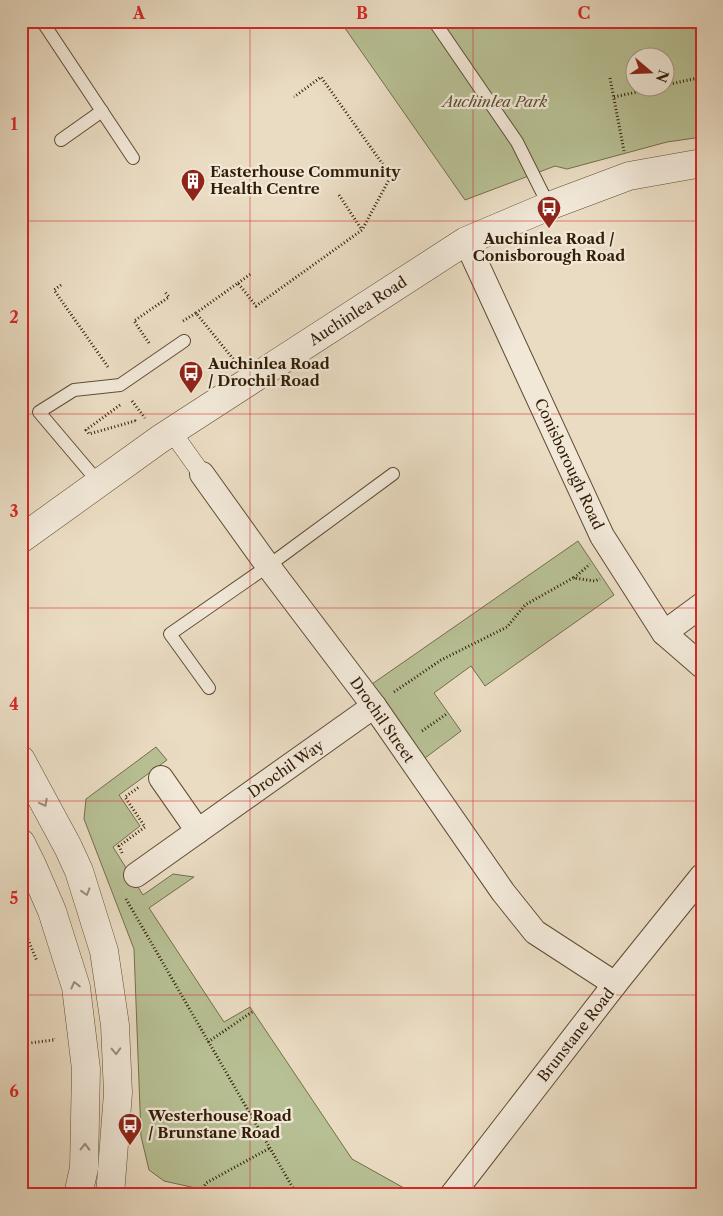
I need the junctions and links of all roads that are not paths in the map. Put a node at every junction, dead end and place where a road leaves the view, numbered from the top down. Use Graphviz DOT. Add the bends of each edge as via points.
graph roads {
  1 [pos="29,21"];
  2 [pos="42,21"];
  3 [pos="434,21"];
  4 [pos="21,26"];
  5 [pos="102,111"];
  6 [pos="61,140"];
  7 [pos="133,158"];
  8 [pos="702,163"];
  9 [pos="549,206"];
  10 [pos="466,241"];
  11 [pos="184,341"];
  12 [pos="172,432"];
  13 [pos="202,474"];
  14 [pos="393,474"];
  15 [pos="100,484"];
  16 [pos="21,539"];
  17 [pos="268,566"];
  18 [pos="702,605"];
  19 [pos="664,633"];
  20 [pos="702,666"];
  21 [pos="209,688"];
  22 [pos="374,706"];
  23 [pos="21,760"];
  24 [pos="161,778"];
  25 [pos="198,831"];
  26 [pos="21,843"];
  27 [pos="136,875"];
  28 [pos="702,876"];
  29 [pos="615,984"];
  30 [pos="112,1194"];
  31 [pos="78,1195"];
  32 [pos="452,1195"];
  1 -- 4 [label="lane"];
  2 -- 5 [label="lane"];
  3 -- 9 [label="lane" via="518,142"];
  5 -- 6 [label="lane"];
  5 -- 7 [label="lane"];
  8 -- 9 [label="street, Auchinlea Road" via="629,176"];
  9 -- 10 [label="street, Auchinlea Road"];
  10 -- 12 [label="street, Auchinlea Road"];
  10 -- 19 [label="street, Conisborough Road" via="602,536"];
  11 -- 15 [label="lane" via="120,385 74,390 40,412"];
  12 -- 13 [label="street, Drochil Street"];
  12 -- 15 [label="street, Auchinlea Road"];
  13 -- 17 [label="street, Drochil Street"];
  14 -- 17 [label="lane"];
  15 -- 16 [label="street, Auchinlea Road"];
  17 -- 21 [label="lane" via="170,634"];
  17 -- 22 [label="street, Drochil Street"];
  18 -- 19 [label="street"];
  19 -- 20 [label="street, Conisborough Road"];
  22 -- 25 [label="street, Drochil Way"];
  22 -- 29 [label="street, Drochil Street" via="503,892 535,932"];
  23 -- 30 [label="street, one-way" via="79,871 104,950 115,1025 118,1093"];
  24 -- 25 [label="street"];
  25 -- 27 [label="street, Drochil Way"];
  31 -- 26 [label="street, one-way" via="84,1168 86,1069 76,987 52,911"];
  28 -- 29 [label="street, Brunstane Road"];
  29 -- 32 [label="street, Brunstane Road"];
}
